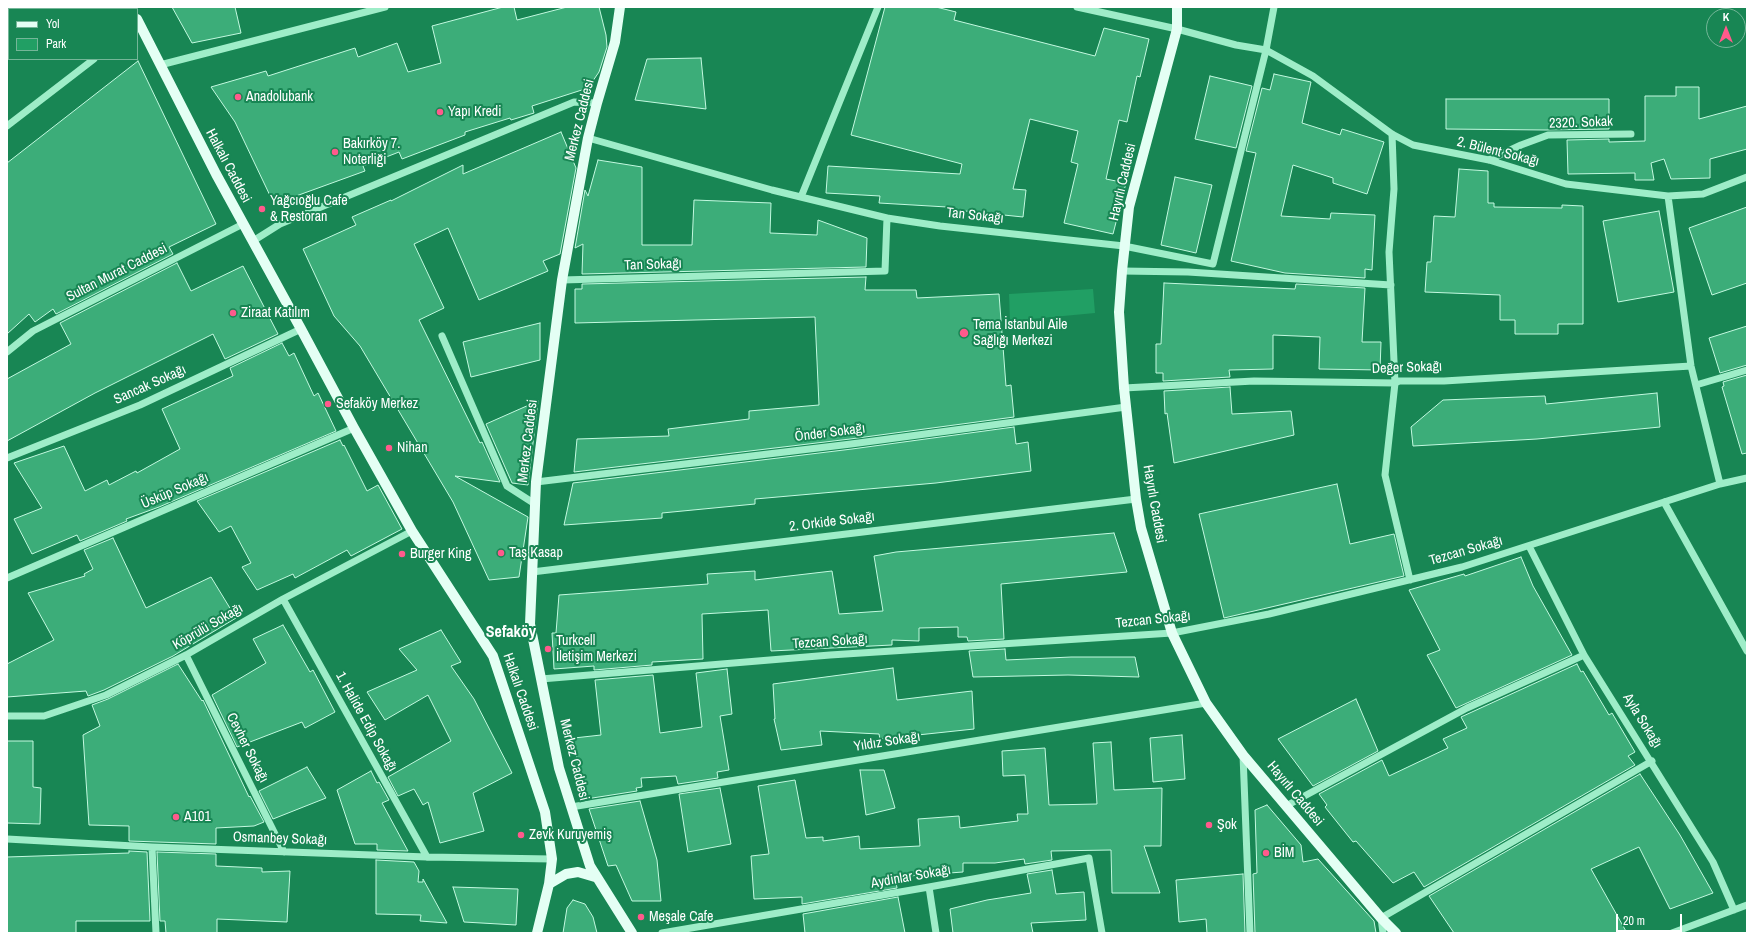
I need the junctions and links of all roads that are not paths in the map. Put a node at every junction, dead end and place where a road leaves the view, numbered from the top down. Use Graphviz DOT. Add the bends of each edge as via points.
graph roads {
  1 [pos="385,7"];
  2 [pos="620,7"];
  3 [pos="878,7"];
  4 [pos="1077,7"];
  5 [pos="1177,7"];
  6 [pos="1274,7"];
  7 [pos="138,23"];
  8 [pos="1177,29"];
  9 [pos="1266,50"];
  10 [pos="93,60"];
  11 [pos="160,65"];
  12 [pos="596,103"];
  13 [pos="7,126"];
  14 [pos="1392,134"];
  15 [pos="1631,134"];
  16 [pos="588,138"];
  17 [pos="1489,160"];
  18 [pos="1747,177"];
  19 [pos="1668,196"];
  20 [pos="801,197"];
  21 [pos="887,218"];
  22 [pos="243,224"];
  23 [pos="253,241"];
  24 [pos="1124,246"];
  25 [pos="1122,271"];
  26 [pos="562,280"];
  27 [pos="1391,285"];
  28 [pos="302,329"];
  29 [pos="442,336"];
  30 [pos="7,352"];
  31 [pos="1691,366"];
  32 [pos="1747,370"];
  33 [pos="1395,383"];
  34 [pos="1696,385"];
  35 [pos="1124,388"];
  36 [pos="1126,407"];
  37 [pos="354,428"];
  38 [pos="7,458"];
  39 [pos="1747,478"];
  40 [pos="536,482"];
  41 [pos="1720,484"];
  42 [pos="1136,499"];
  43 [pos="1664,502"];
  44 [pos="535,504"];
  45 [pos="412,531"];
  46 [pos="1529,546"];
  47 [pos="532,572"];
  48 [pos="7,578"];
  49 [pos="1410,580"];
  50 [pos="283,599"];
  51 [pos="1172,633"];
  52 [pos="1747,651"];
  53 [pos="186,655"];
  54 [pos="1584,655"];
  55 [pos="541,679"];
  56 [pos="1206,703"];
  57 [pos="7,716"];
  58 [pos="1243,755"];
  59 [pos="1652,761"];
  60 [pos="1286,806"];
  61 [pos="571,807"];
  62 [pos="7,839"];
  63 [pos="152,847"];
  64 [pos="284,852"];
  65 [pos="427,857"];
  66 [pos="552,859"];
  67 [pos="595,877"];
  68 [pos="549,884"];
  69 [pos="929,887"];
  70 [pos="1747,905"];
  71 [pos="1734,910"];
  72 [pos="1381,918"];
  73 [pos="156,933"];
  74 [pos="537,933"];
  75 [pos="632,933"];
  76 [pos="662,933"];
  77 [pos="936,933"];
  78 [pos="1102,933"];
  79 [pos="1250,933"];
  80 [pos="1383,933"];
  81 [pos="1396,933"];
  82 [pos="1672,933"];
  1 -- 11 [label="street"];
  2 -- 12 [label="main road, Merkez Caddesi" via="615,42"];
  3 -- 20 [label="street"];
  4 -- 8 [label="street, 2. Bülent Sokağı"];
  5 -- 8 [label="main road, Hayırlı Caddesi"];
  6 -- 9 [label="street"];
  7 -- 11 [label="main road, Halkalı Caddesi"];
  8 -- 9 [label="street, 2. Bülent Sokağı"];
  8 -- 24 [label="main road, Hayırlı Caddesi" via="1129,207"];
  9 -- 14 [label="street, 2. Bülent Sokağı" via="1313,76"];
  9 -- 24 [label="street, Tan Sokağı" via="1212,264"];
  10 -- 13 [label="street"];
  11 -- 22 [label="main road, Halkalı Caddesi"];
  12 -- 16 [label="main road, Merkez Caddesi"];
  12 -- 23 [label="street" via="574,102 280,224"];
  14 -- 17 [label="street, 2. Bülent Sokağı" via="1413,145"];
  14 -- 27 [label="street" via="1394,189 1389,252"];
  15 -- 17 [label="street, 2320. Sokak" via="1548,135"];
  16 -- 20 [label="street"];
  16 -- 26 [label="main road, Merkez Caddesi"];
  17 -- 19 [label="street, 2. Bülent Sokağı" via="1566,184"];
  18 -- 19 [label="street, 2. Bülent Sokağı" via="1703,194"];
  19 -- 31 [label="street"];
  20 -- 21 [label="street"];
  21 -- 24 [label="street, Tan Sokağı"];
  21 -- 26 [label="street, Tan Sokağı" via="885,271"];
  22 -- 23 [label="main road, Halkalı Caddesi"];
  22 -- 30 [label="street, Sultan Murat Caddesi" via="33,331"];
  23 -- 28 [label="main road, Halkalı Caddesi"];
  24 -- 25 [label="main road, Hayırlı Caddesi"];
  25 -- 27 [label="street" via="1188,272"];
  25 -- 35 [label="main road, Hayırlı Caddesi" via="1119,312"];
  26 -- 40 [label="main road, Merkez Caddesi"];
  27 -- 33 [label="street"];
  28 -- 37 [label="main road, Halkalı Caddesi"];
  28 -- 38 [label="street, Sancak Sokağı" via="140,406"];
  29 -- 44 [label="street" via="507,486"];
  31 -- 33 [label="street, Değer Sokağı"];
  31 -- 34 [label="street"];
  32 -- 34 [label="street"];
  33 -- 35 [label="street, Değer Sokağı" via="1254,381"];
  33 -- 49 [label="street" via="1385,475"];
  34 -- 41 [label="street"];
  35 -- 36 [label="main road, Hayırlı Caddesi"];
  36 -- 40 [label="street, Önder Sokağı" via="851,444"];
  36 -- 42 [label="main road, Hayırlı Caddesi"];
  37 -- 45 [label="main road, Halkalı Caddesi"];
  37 -- 48 [label="street, Üsküp Sokağı"];
  39 -- 41 [label="street, Tezcan Sokağı"];
  40 -- 44 [label="main road, Merkez Caddesi"];
  41 -- 43 [label="street, Tezcan Sokağı"];
  42 -- 47 [label="street, 2. Orkide Sokağı"];
  42 -- 51 [label="main road, Hayırlı Caddesi" via="1141,528"];
  43 -- 46 [label="street, Tezcan Sokağı"];
  43 -- 52 [label="street"];
  44 -- 47 [label="main road, Merkez Caddesi"];
  45 -- 50 [label="street, Köprülü Sokağı"];
  45 -- 66 [label="main road, Halkalı Caddesi" via="493,656 545,812"];
  46 -- 49 [label="street, Tezcan Sokağı"];
  46 -- 54 [label="street, Ayla Sokağı"];
  47 -- 55 [label="main road, Merkez Caddesi" via="530,624"];
  49 -- 51 [label="street, Tezcan Sokağı" via="1269,614"];
  50 -- 53 [label="street, Köprülü Sokağı"];
  50 -- 65 [label="street, 1. Halide Edip Sokağı"];
  51 -- 55 [label="street, Tezcan Sokağı" via="830,655"];
  51 -- 56 [label="main road, Hayırlı Caddesi"];
  53 -- 57 [label="street, Köprülü Sokağı" via="106,695 44,716"];
  53 -- 64 [label="street, Cevher Sokağı"];
  54 -- 59 [label="street, Ayla Sokağı"];
  54 -- 60 [label="street" via="1467,708"];
  55 -- 61 [label="main road, Merkez Caddesi" via="559,768"];
  56 -- 58 [label="main road, Hayırlı Caddesi"];
  56 -- 61 [label="street, Yıldız Sokağı"];
  58 -- 60 [label="main road, Hayırlı Caddesi"];
  58 -- 79 [label="street"];
  59 -- 71 [label="street, Ayla Sokağı" via="1713,862"];
  59 -- 72 [label="street"];
  60 -- 72 [label="main road, Hayırlı Caddesi"];
  61 -- 67 [label="main road, Merkez Caddesi"];
  62 -- 63 [label="street, Osmanbey Sokağı"];
  63 -- 64 [label="street, Osmanbey Sokağı"];
  63 -- 73 [label="street"];
  64 -- 65 [label="street, Osmanbey Sokağı"];
  65 -- 66 [label="street, Osmanbey Sokağı"];
  66 -- 68 [label="main road, Halkalı Caddesi"];
  67 -- 68 [label="main road" via="578,872 566,874"];
  67 -- 75 [label="main road, Merkez Caddesi"];
  68 -- 74 [label="main road, Halkalı Caddesi"];
  69 -- 76 [label="street, Aydinlar Sokağı"];
  69 -- 77 [label="street"];
  69 -- 78 [label="street, Aydinlar Sokağı" via="1089,858"];
  70 -- 71 [label="street"];
  71 -- 82 [label="street"];
  72 -- 80 [label="street"];
  72 -- 81 [label="main road, Hayırlı Caddesi"];
}
